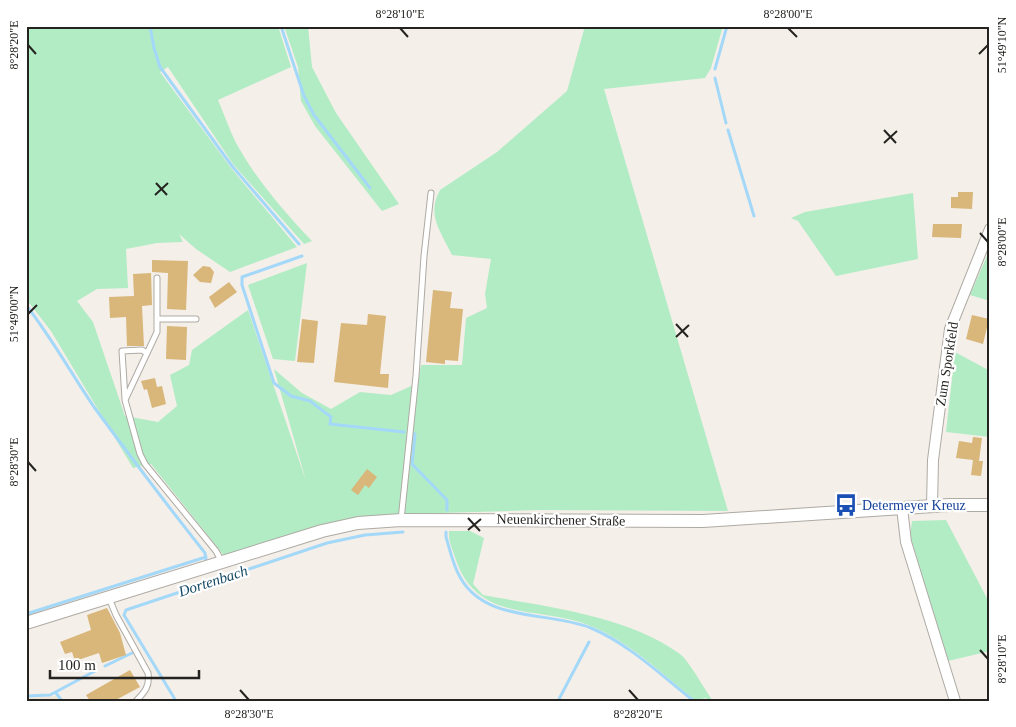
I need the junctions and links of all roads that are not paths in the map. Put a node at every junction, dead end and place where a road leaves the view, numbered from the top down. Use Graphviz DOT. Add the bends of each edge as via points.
graph roads {
  1 [pos="431,193"];
  2 [pos="990,229"];
  3 [pos="157,278"];
  4 [pos="157,319"];
  5 [pos="196,319"];
  6 [pos="148,353"];
  7 [pos="125,400"];
  8 [pos="932,506"];
  9 [pos="990,506"];
  10 [pos="902,508"];
  11 [pos="401,520"];
  12 [pos="222,562"];
  13 [pos="109,597"];
  14 [pos="26,623"];
  15 [pos="136,701"];
  16 [pos="955,701"];
  1 -- 11 [label="lane"];
  2 -- 8 [label="street, Zum Sporkfeld" via="950,329 933,460"];
  3 -- 4 [label="lane"];
  4 -- 5 [label="lane"];
  4 -- 6 [label="lane" via="158,332"];
  6 -- 7 [label="lane"];
  6 -- 7 [label="lane" via="142,350 122,351"];
  7 -- 12 [label="lane" via="145,464 216,550"];
  8 -- 9 [label="street, Neuenkirchener Straße"];
  8 -- 10 [label="street, Neuenkirchener Straße"];
  10 -- 11 [label="street, Neuenkirchener Straße" via="704,522"];
  10 -- 16 [label="street" via="906,542"];
  11 -- 12 [label="street, Neuenkirchener Straße" via="358,523 322,531"];
  12 -- 13 [label="street, Neuenkirchener Straße"];
  13 -- 14 [label="street, Neuenkirchener Straße"];
  13 -- 15 [label="lane" via="148,674 147,690"];
}
